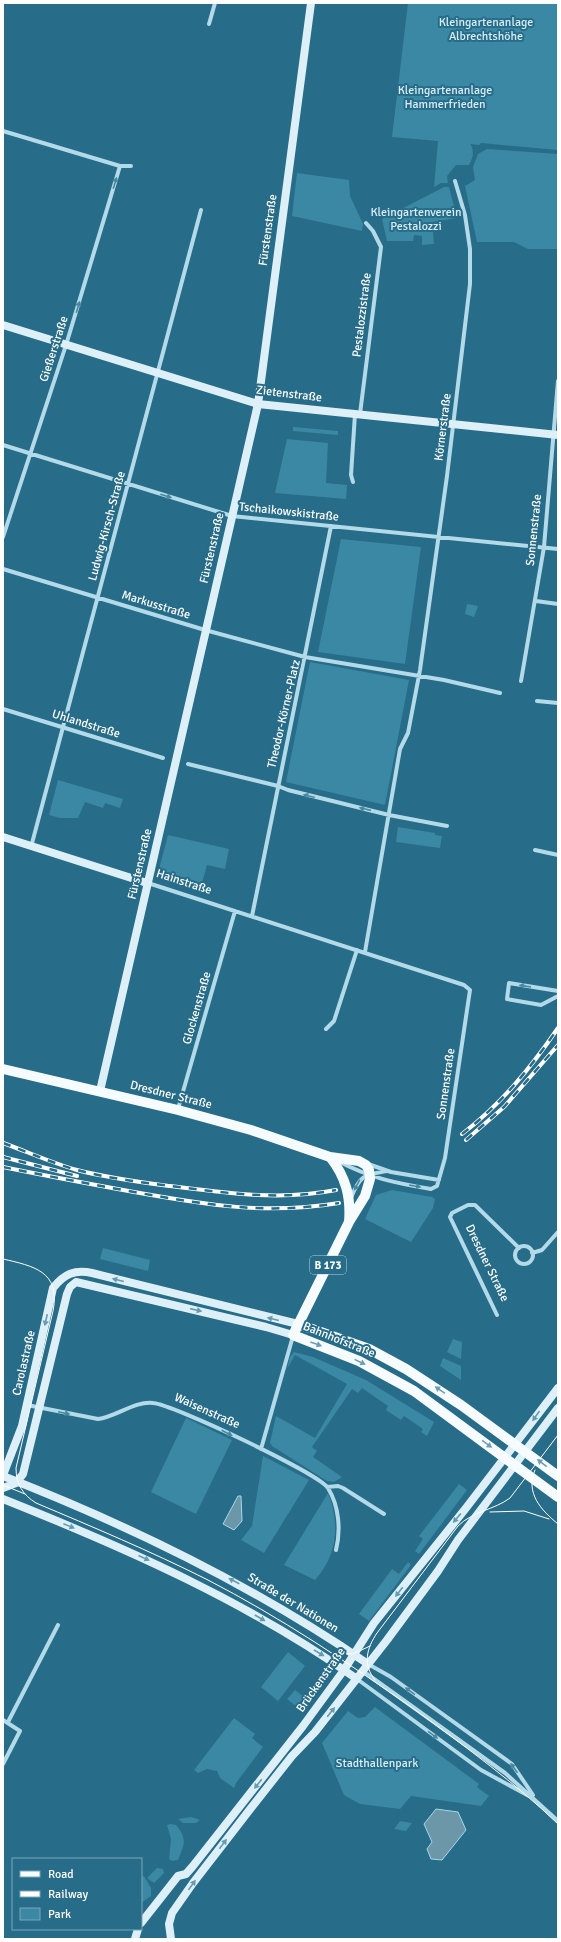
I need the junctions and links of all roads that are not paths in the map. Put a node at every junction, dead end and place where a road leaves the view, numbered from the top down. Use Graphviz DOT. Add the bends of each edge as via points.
graph roads {
  1 [pos="215,3"];
  2 [pos="310,3"];
  3 [pos="209,24"];
  4 [pos="3,131"];
  5 [pos="120,166"];
  6 [pos="130,166"];
  7 [pos="455,181"];
  8 [pos="201,210"];
  9 [pos="366,223"];
  10 [pos="3,325"];
  11 [pos="66,345"];
  12 [pos="158,373"];
  13 [pos="558,381"];
  14 [pos="258,404"];
  15 [pos="357,414"];
  16 [pos="453,424"];
  17 [pos="556,435"];
  18 [pos="3,445"];
  19 [pos="31,453"];
  20 [pos="353,482"];
  21 [pos="128,485"];
  22 [pos="232,516"];
  23 [pos="331,526"];
  24 [pos="3,537"];
  25 [pos="439,537"];
  26 [pos="544,547"];
  27 [pos="558,549"];
  28 [pos="3,569"];
  29 [pos="98,598"];
  30 [pos="536,601"];
  31 [pos="558,604"];
  32 [pos="206,630"];
  33 [pos="305,657"];
  34 [pos="419,676"];
  35 [pos="522,681"];
  36 [pos="500,694"];
  37 [pos="537,700"];
  38 [pos="558,703"];
  39 [pos="3,709"];
  40 [pos="64,728"];
  41 [pos="163,758"];
  42 [pos="188,764"];
  43 [pos="278,786"];
  44 [pos="389,815"];
  45 [pos="447,826"];
  46 [pos="3,837"];
  47 [pos="31,847"];
  48 [pos="535,850"];
  49 [pos="558,855"];
  50 [pos="147,883"];
  51 [pos="235,911"];
  52 [pos="252,916"];
  53 [pos="357,950"];
  54 [pos="365,952"];
  55 [pos="470,990"];
  56 [pos="558,991"];
  57 [pos="558,996"];
  58 [pos="326,1029"];
  59 [pos="3,1069"];
  60 [pos="100,1091"];
  61 [pos="178,1110"];
  62 [pos="330,1157"];
  63 [pos="359,1161"];
  64 [pos="387,1171"];
  65 [pos="369,1175"];
  66 [pos="439,1180"];
  67 [pos="350,1203"];
  68 [pos="349,1222"];
  69 [pos="558,1232"];
  70 [pos="519,1248"];
  71 [pos="532,1253"];
  72 [pos="80,1271"];
  73 [pos="76,1282"];
  74 [pos="497,1314"];
  75 [pos="298,1324"];
  76 [pos="293,1335"];
  77 [pos="558,1388"];
  78 [pos="26,1405"];
  79 [pos="38,1407"];
  80 [pos="558,1408"];
  81 [pos="515,1444"];
  82 [pos="261,1449"];
  83 [pos="526,1451"];
  84 [pos="505,1457"];
  85 [pos="515,1465"];
  86 [pos="3,1476"];
  87 [pos="558,1476"];
  88 [pos="18,1482"];
  89 [pos="3,1485"];
  90 [pos="327,1487"];
  91 [pos="558,1497"];
  92 [pos="3,1499"];
  93 [pos="19,1505"];
  94 [pos="384,1514"];
  95 [pos="336,1550"];
  96 [pos="58,1626"];
  97 [pos="354,1654"];
  98 [pos="368,1664"];
  99 [pos="344,1670"];
  100 [pos="368,1674"];
  101 [pos="356,1679"];
  102 [pos="3,1720"];
  103 [pos="8,1722"];
  104 [pos="3,1764"];
  105 [pos="536,1800"];
  106 [pos="558,1821"];
  107 [pos="142,1922"];
  108 [pos="171,1939"];
  1 -- 3 [label="street"];
  2 -- 14 [label="main road, Fürstenstraße"];
  4 -- 5 [label="street"];
  5 -- 6 [label="street"];
  11 -- 5 [label="street, Gießerstraße, one-way"];
  7 -- 16 [label="street, Körnerstraße" via="465,215 470,270"];
  8 -- 12 [label="street, Ludwig-Kirsch-Straße"];
  9 -- 15 [label="street, Pestalozzistraße" via="373,231 380,247"];
  10 -- 11 [label="main road, Zietenstraße"];
  11 -- 12 [label="main road, Zietenstraße"];
  11 -- 19 [label="street, Gießerstraße"];
  12 -- 14 [label="main road, Zietenstraße"];
  12 -- 21 [label="street, Ludwig-Kirsch-Straße"];
  13 -- 17 [label="street, Sonnenstraße"];
  14 -- 15 [label="main road, Zietenstraße"];
  14 -- 22 [label="main road, Fürstenstraße"];
  15 -- 16 [label="main road, Zietenstraße"];
  15 -- 20 [label="street, Pestalozzistraße" via="351,475"];
  16 -- 17 [label="main road, Zietenstraße"];
  16 -- 25 [label="street, Körnerstraße"];
  17 -- 26 [label="street, Sonnenstraße"];
  18 -- 19 [label="street, Tschaikowskistraße"];
  19 -- 21 [label="street, Tschaikowskistraße"];
  19 -- 24 [label="street, Gießerstraße"];
  21 -- 22 [label="street, Tschaikowskistraße, one-way"];
  21 -- 29 [label="street, Ludwig-Kirsch-Straße"];
  22 -- 23 [label="street, Tschaikowskistraße"];
  22 -- 32 [label="main road, Fürstenstraße"];
  23 -- 25 [label="street, Tschaikowskistraße"];
  23 -- 33 [label="street"];
  25 -- 26 [label="street, Tschaikowskistraße"];
  25 -- 34 [label="street, Körnerstraße"];
  26 -- 27 [label="street, Tschaikowskistraße"];
  26 -- 30 [label="street, Sonnenstraße"];
  28 -- 29 [label="street, Markusstraße"];
  29 -- 32 [label="street, Markusstraße"];
  29 -- 40 [label="street, Ludwig-Kirsch-Straße"];
  30 -- 31 [label="street"];
  30 -- 35 [label="street, Sonnenstraße"];
  32 -- 33 [label="street, Markusstraße"];
  32 -- 50 [label="main road, Fürstenstraße"];
  33 -- 34 [label="street, Theodor-Körner-Platz"];
  33 -- 43 [label="street, Theodor-Körner-Platz"];
  34 -- 36 [label="street, Theodor-Körner-Platz"];
  34 -- 44 [label="street" via="408,733 400,749"];
  37 -- 38 [label="street"];
  39 -- 40 [label="street, Uhlandstraße"];
  40 -- 41 [label="street, Uhlandstraße"];
  40 -- 47 [label="street, Ludwig-Kirsch-Straße"];
  42 -- 43 [label="street"];
  44 -- 43 [label="street, Theodor-Körner-Platz, one-way"];
  43 -- 52 [label="street"];
  44 -- 45 [label="street, Theodor-Körner-Platz"];
  44 -- 54 [label="street"];
  46 -- 47 [label="main road, Hainstraße"];
  47 -- 50 [label="main road, Hainstraße"];
  48 -- 49 [label="street"];
  50 -- 51 [label="street, Hainstraße"];
  50 -- 60 [label="main road, Fürstenstraße"];
  51 -- 52 [label="street, Hainstraße"];
  51 -- 61 [label="street, Glockenstraße"];
  52 -- 53 [label="street, Hainstraße"];
  53 -- 54 [label="street, Hainstraße"];
  53 -- 58 [label="street" via="334,1021"];
  54 -- 55 [label="street, Hainstraße" via="464,985"];
  55 -- 66 [label="street, Sonnenstraße" via="446,1151"];
  56 -- 57 [label="street, one-way" via="509,983 507,999 540,1005"];
  59 -- 60 [label="main road, Dresdner Straße"];
  60 -- 61 [label="main road, Dresdner Straße"];
  61 -- 62 [label="main road, Dresdner Straße" via="251,1130"];
  62 -- 63 [label="main road, Dresdner Straße"];
  62 -- 65 [label="street, Dresdner Straße"];
  62 -- 67 [label="main road, B 173" via="344,1177"];
  63 -- 64 [label="street"];
  63 -- 65 [label="main road" via="368,1167"];
  64 -- 65 [label="street"];
  64 -- 66 [label="street"];
  65 -- 66 [label="street, Dresdner Straße, one-way" via="385,1181 431,1189 437,1186"];
  65 -- 67 [label="street, one-way" via="356,1184"];
  65 -- 68 [label="main road, B 173" via="365,1196"];
  67 -- 68 [label="main road, B 173"];
  68 -- 75 [label="main road, B 173"];
  69 -- 71 [label="street" via="542,1250"];
  70 -- 71 [label="street" via="528,1247"];
  70 -- 71 [label="street" via="515,1256 520,1263 530,1261"];
  70 -- 74 [label="street, Dresdner Straße" via="475,1205 468,1205 452,1213 450,1217"];
  75 -- 72 [label="main road, Bahnhofstraße, one-way"];
  72 -- 78 [label="main road, Carolastraße, one-way" via="71,1272 53,1288"];
  73 -- 76 [label="main road, Bahnhofstraße, one-way"];
  73 -- 79 [label="main road, Carolastraße" via="66,1294"];
  75 -- 76 [label="main road, B 173"];
  81 -- 75 [label="main road, Bahnhofstraße, one-way" via="406,1369 369,1349"];
  76 -- 82 [label="street"];
  76 -- 84 [label="main road, Bahnhofstraße, one-way" via="339,1352 396,1380"];
  77 -- 81 [label="main road, Brückenstraße, one-way"];
  78 -- 79 [label="street, Waisenstraße"];
  78 -- 86 [label="main road, Carolastraße" via="22,1426"];
  79 -- 82 [label="street, Waisenstraße, one-way" via="98,1419 109,1418 143,1403 159,1404 197,1418"];
  79 -- 88 [label="main road, Carolastraße" via="23,1474"];
  80 -- 83 [label="main road, Brückenstraße"];
  81 -- 83 [label="main road, Bahnhofstraße"];
  81 -- 84 [label="main road, Brückenstraße"];
  82 -- 90 [label="street, Waisenstraße" via="309,1474"];
  83 -- 85 [label="main road, Brückenstraße"];
  87 -- 83 [label="main road, Bahnhofstraße, one-way"];
  84 -- 85 [label="main road, Bahnhofstraße"];
  84 -- 97 [label="main road, Brückenstraße, one-way" via="374,1623"];
  85 -- 91 [label="main road, Bahnhofstraße"];
  85 -- 98 [label="main road, Brückenstraße"];
  86 -- 88 [label="main road, Straße der Nationen"];
  88 -- 89 [label="main road"];
  97 -- 88 [label="main road, Straße der Nationen, one-way" via="250,1590 182,1554"];
  89 -- 93 [label="main road" via="9,1498"];
  90 -- 94 [label="street, Waisenstraße" via="343,1488"];
  90 -- 95 [label="street" via="334,1500 338,1523"];
  92 -- 93 [label="main road, Straße der Nationen"];
  93 -- 99 [label="main road, Straße der Nationen, one-way" via="199,1584 293,1637"];
  96 -- 103 [label="street"];
  97 -- 98 [label="main road, Straße der Nationen"];
  97 -- 99 [label="main road, Brückenstraße"];
  98 -- 101 [label="main road, Brückenstraße"];
  105 -- 98 [label="street, Straße der Nationen, one-way" via="512,1764 391,1677"];
  99 -- 101 [label="main road, Straße der Nationen"];
  99 -- 107 [label="main road, Brückenstraße, one-way" via="209,1846 186,1874 178,1876"];
  100 -- 105 [label="street, Straße der Nationen" via="479,1754"];
  101 -- 105 [label="street, Straße der Nationen, one-way" via="481,1770"];
  108 -- 101 [label="main road, Brückenstraße, one-way" via="169,1924 172,1913 193,1883 287,1762 315,1732"];
  102 -- 103 [label="street"];
  103 -- 104 [label="street" via="20,1731"];
  105 -- 106 [label="street, Straße der Nationen"];
}
